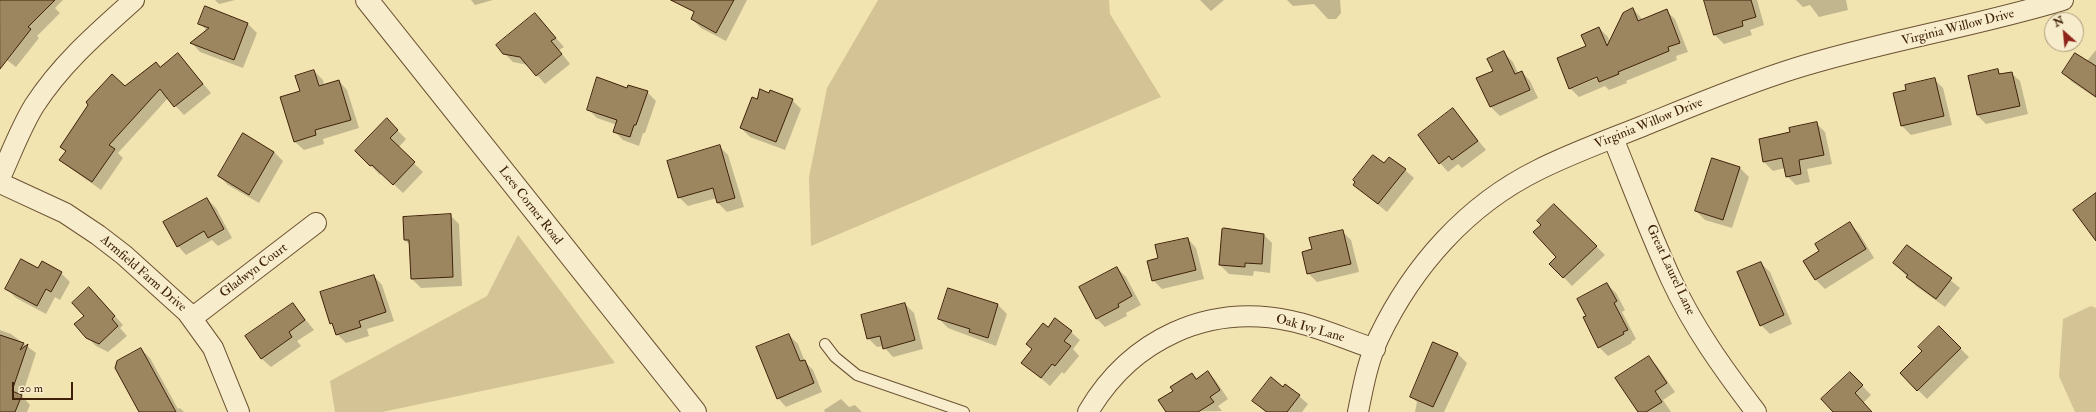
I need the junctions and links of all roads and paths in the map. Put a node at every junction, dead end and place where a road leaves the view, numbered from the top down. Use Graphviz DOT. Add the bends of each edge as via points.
graph roads {
  1 [pos="134,0"];
  2 [pos="367,0"];
  3 [pos="2063,0"];
  4 [pos="1613,138"];
  5 [pos="0,178"];
  6 [pos="0,183"];
  7 [pos="316,223"];
  8 [pos="192,318"];
  9 [pos="825,344"];
  10 [pos="1374,349"];
  11 [pos="239,412"];
  12 [pos="695,412"];
  13 [pos="964,412"];
  14 [pos="1088,412"];
  15 [pos="1358,412"];
  16 [pos="1756,412"];
  1 -- 5 [label="street" via="77,51 54,78 25,121"];
  2 -- 12 [label="street, Lees Corner Road"];
  3 -- 4 [label="street, Virginia Willow Drive" via="2013,15 1794,69 1731,90"];
  4 -- 10 [label="street, Virginia Willow Drive" via="1539,170 1502,191 1468,217 1447,236 1414,277"];
  4 -- 16 [label="street, Great Laurel Lane" via="1671,279 1716,358"];
  6 -- 8 [label="street, Armfield Farm Drive" via="65,213 98,235 124,255"];
  7 -- 8 [label="street, Gladwyn Court"];
  8 -- 11 [label="street, Armfield Farm Drive" via="213,348"];
  9 -- 13 [label="lane" via="835,357 858,375"];
  10 -- 14 [label="street, Oak Ivy Lane" via="1291,321 1265,317 1229,318 1201,323 1147,346 1114,375"];
  10 -- 15 [label="street, Virginia Willow Drive" via="1364,379"];
}
